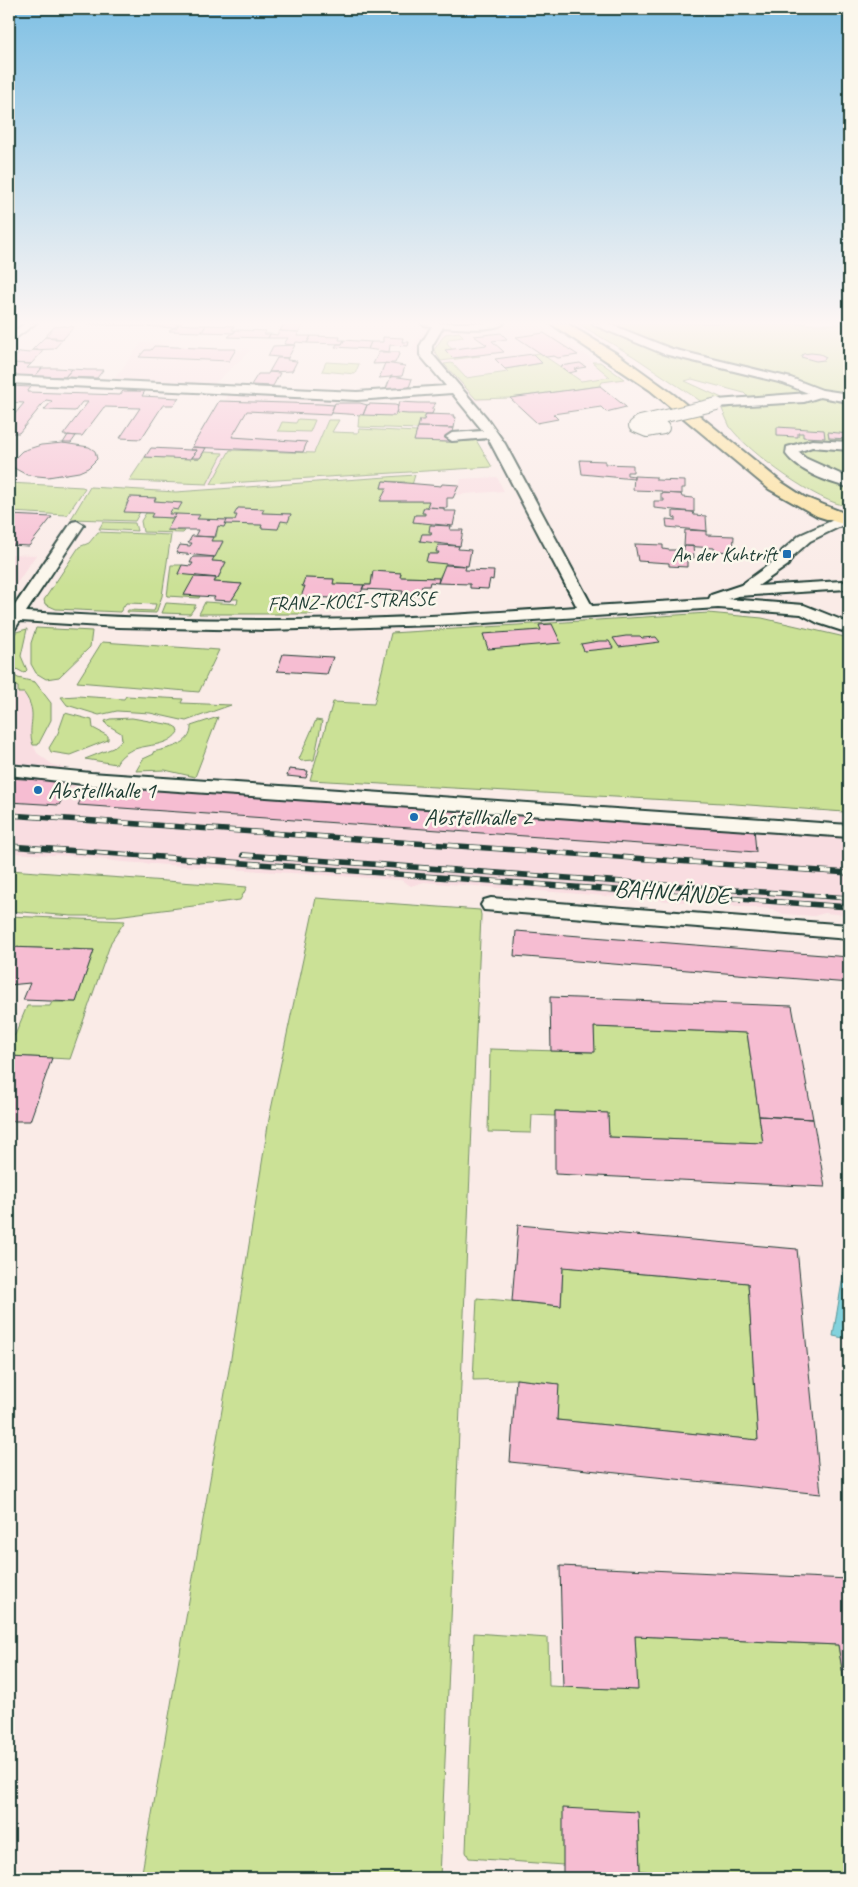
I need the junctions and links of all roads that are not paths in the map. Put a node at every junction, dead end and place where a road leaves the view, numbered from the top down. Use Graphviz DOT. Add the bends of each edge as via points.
graph roads {
  1 [pos="474,411"];
  2 [pos="684,411"];
  3 [pos="687,411"];
  4 [pos="644,421"];
  5 [pos="644,421"];
  6 [pos="643,429"];
  7 [pos="643,429"];
  8 [pos="492,434"];
  9 [pos="652,436"];
  10 [pos="452,437"];
  11 [pos="849,446"];
  12 [pos="849,483"];
  13 [pos="848,520"];
  14 [pos="77,524"];
  15 [pos="783,562"];
  16 [pos="842,586"];
  17 [pos="792,588"];
  18 [pos="16,590"];
  19 [pos="32,590"];
  20 [pos="734,593"];
  21 [pos="695,603"];
  22 [pos="804,610"];
  23 [pos="587,612"];
  24 [pos="11,619"];
  25 [pos="849,628"];
  26 [pos="9,770"];
  27 [pos="849,831"];
  28 [pos="491,905"];
  29 [pos="849,932"];
  1 -- 8 [label="street"];
  2 -- 13 [label="main road" via="782,490 815,509"];
  3 -- 4 [label="street, bridge"];
  5 -- 6 [label="street, bridge" via="656,422 663,428"];
  7 -- 9 [label="street, bridge"];
  8 -- 10 [label="street"];
  8 -- 23 [label="street"];
  11 -- 12 [label="street" via="801,445 792,450 792,454 800,461"];
  13 -- 15 [label="street, FRANZ-KOCI-STRASSE" via="805,538"];
  14 -- 19 [label="street"];
  15 -- 17 [label="street"];
  15 -- 20 [label="street, FRANZ-KOCI-STRASSE"];
  16 -- 17 [label="street, FRANZ-KOCI-STRASSE"];
  17 -- 20 [label="street, FRANZ-KOCI-STRASSE"];
  17 -- 22 [label="street"];
  18 -- 19 [label="street"];
  19 -- 24 [label="street"];
  20 -- 21 [label="street, FRANZ-KOCI-STRASSE"];
  21 -- 22 [label="street, FRANZ-KOCI-STRASSE"];
  21 -- 23 [label="street, FRANZ-KOCI-STRASSE"];
  22 -- 25 [label="street"];
  23 -- 24 [label="street, FRANZ-KOCI-STRASSE" via="408,622 238,626"];
  26 -- 27 [label="street" via="91,779"];
  28 -- 29 [label="street, BAHNLÄNDE"];
}
